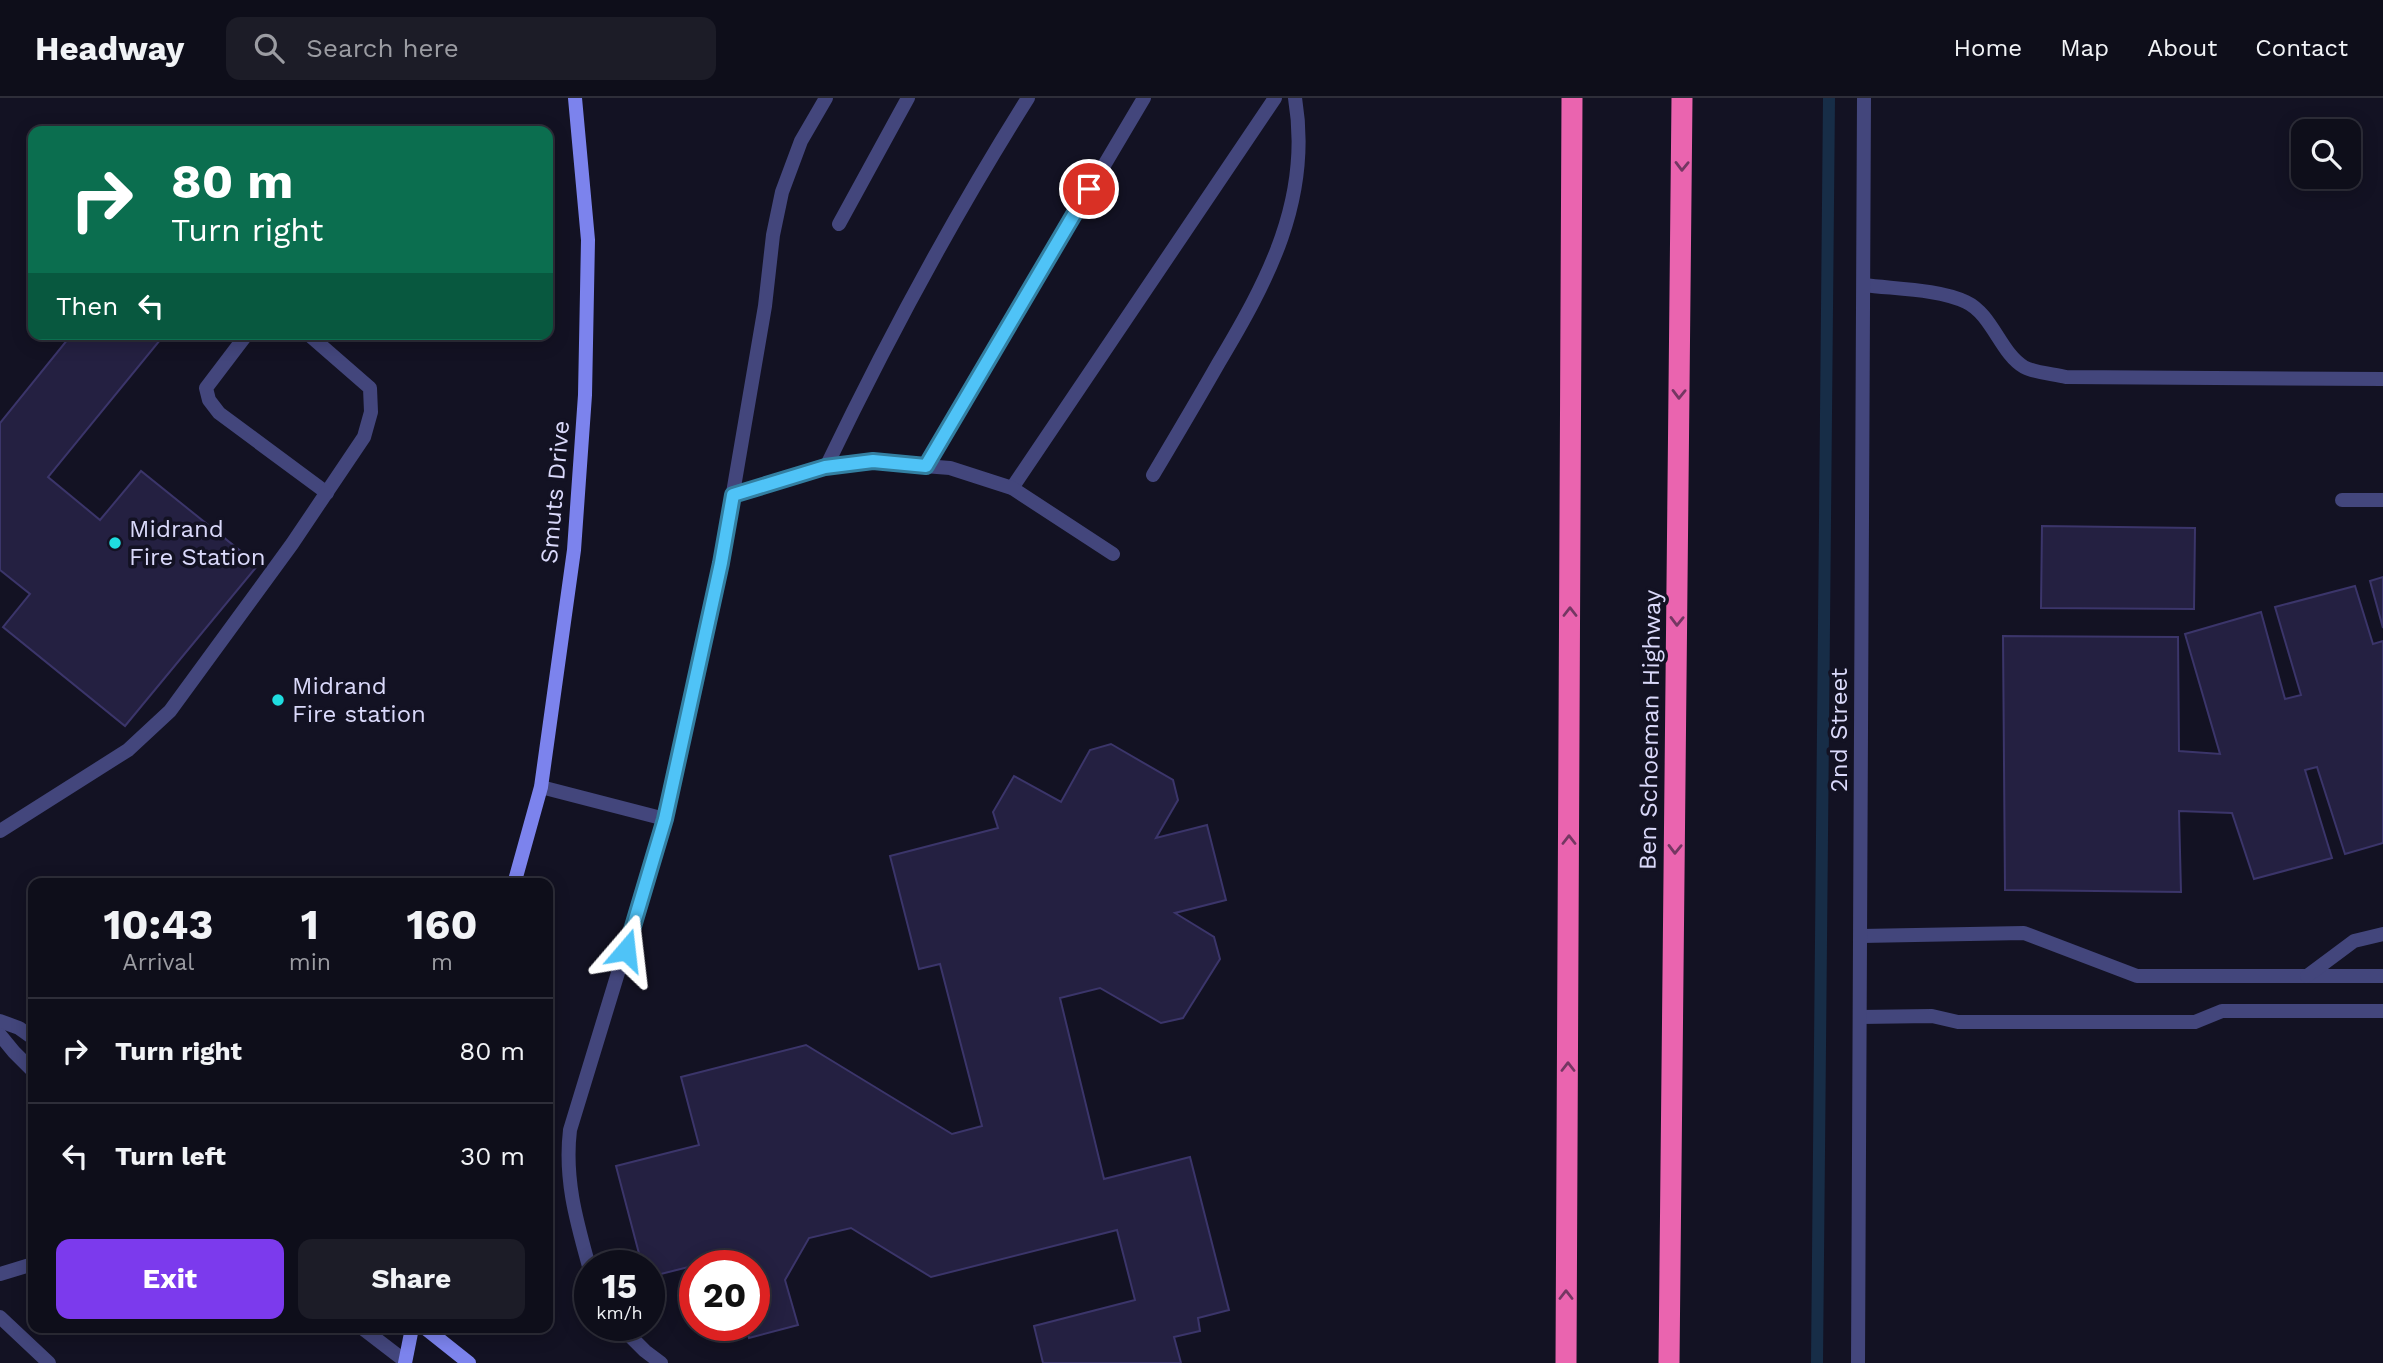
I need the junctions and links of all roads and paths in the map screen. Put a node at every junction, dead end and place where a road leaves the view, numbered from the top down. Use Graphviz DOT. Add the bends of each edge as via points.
graph roads {
  1 [pos="575,98"];
  2 [pos="827,98"];
  3 [pos="908,98"];
  4 [pos="1028,98"];
  5 [pos="1144,98"];
  6 [pos="1295,98"];
  7 [pos="1572,98"];
  8 [pos="1682,98"];
  9 [pos="1864,98"];
  10 [pos="1271,99"];
  11 [pos="839,223"];
  12 [pos="1864,285"];
  13 [pos="242,340"];
  14 [pos="314,340"];
  15 [pos="2383,379"];
  16 [pos="926,466"];
  17 [pos="825,467"];
  18 [pos="1153,475"];
  19 [pos="1012,488"];
  20 [pos="327,493"];
  21 [pos="733,495"];
  22 [pos="2342,500"];
  23 [pos="2383,500"];
  24 [pos="1113,554"];
  25 [pos="541,787"];
  26 [pos="665,819"];
  27 [pos="0,831"];
  28 [pos="516,878"];
  29 [pos="2383,934"];
  30 [pos="1861,936"];
  31 [pos="2307,975"];
  32 [pos="2383,976"];
  33 [pos="2383,1012"];
  34 [pos="1860,1017"];
  35 [pos="0,1021"];
  36 [pos="28,1034"];
  37 [pos="0,1035"];
  38 [pos="28,1065"];
  39 [pos="585,1250"];
  40 [pos="28,1266"];
  41 [pos="0,1274"];
  42 [pos="0,1317"];
  43 [pos="368,1333"];
  44 [pos="411,1333"];
  45 [pos="431,1333"];
  46 [pos="635,1341"];
  47 [pos="406,1362"];
  48 [pos="50,1363"];
  49 [pos="469,1363"];
  50 [pos="661,1363"];
  51 [pos="1566,1363"];
  52 [pos="1669,1363"];
  53 [pos="1858,1363"];
  1 -- 25 [label="main road, Smuts Drive" via="588,240 585,395 574,550"];
  2 -- 21 [label="street" via="801,141 782,192"];
  3 -- 11 [label="street"];
  4 -- 17 [label="street" via="980,173 883,349"];
  5 -- 16 [label="street"];
  6 -- 18 [label="street" via="1298,171 1284,234 1256,300"];
  51 -- 7 [label="highway, one-way"];
  8 -- 52 [label="highway, Ben Schoeman Highway, one-way"];
  9 -- 12 [label="street, 2nd Street"];
  10 -- 19 [label="street"];
  12 -- 15 [label="street" via="1968,303 2024,367 2066,377"];
  12 -- 30 [label="street, 2nd Street"];
  13 -- 20 [label="street" via="206,388 209,400 219,413"];
  14 -- 20 [label="street" via="370,388 365,437"];
  16 -- 17 [label="street" via="873,461"];
  16 -- 19 [label="street" via="950,468"];
  17 -- 21 [label="street"];
  19 -- 24 [label="street"];
  20 -- 27 [label="street" via="170,710 128,750"];
  21 -- 26 [label="street"];
  22 -- 23 [label="street"];
  25 -- 26 [label="street"];
  25 -- 28 [label="main road, Smuts Drive"];
  26 -- 39 [label="street" via="570,1130 570,1185"];
  29 -- 31 [label="street" via="2354,941"];
  30 -- 31 [label="street" via="2024,933 2137,976"];
  30 -- 34 [label="street, 2nd Street"];
  31 -- 32 [label="street"];
  33 -- 34 [label="street" via="2222,1011 2195,1022 1958,1022 1932,1016"];
  34 -- 53 [label="street, 2nd Street"];
  35 -- 36 [label="street"];
  37 -- 38 [label="street"];
  40 -- 41 [label="street"];
  42 -- 48 [label="street"];
  43 -- 47 [label="street"];
  44 -- 47 [label="main road"];
  45 -- 49 [label="main road"];
  46 -- 50 [label="street"];
}
